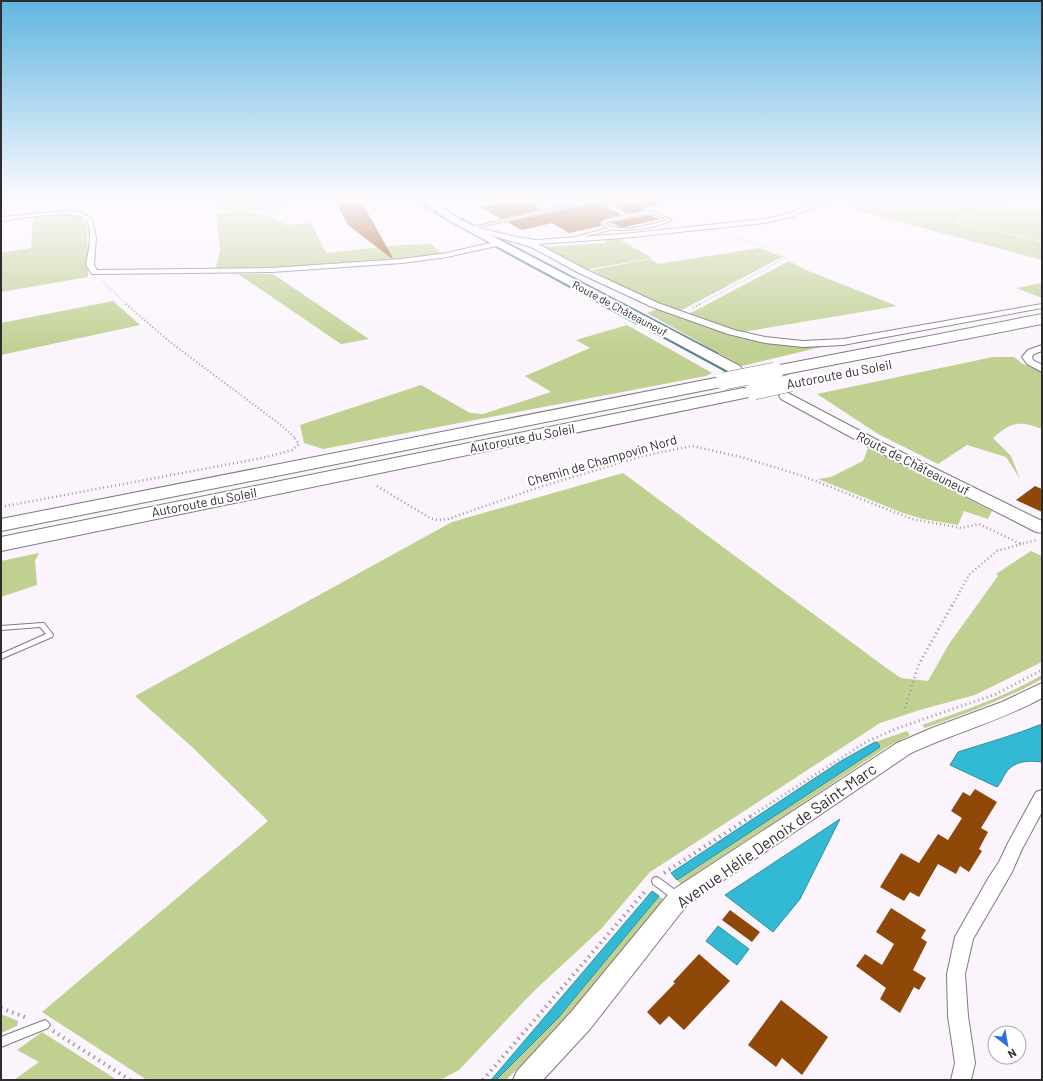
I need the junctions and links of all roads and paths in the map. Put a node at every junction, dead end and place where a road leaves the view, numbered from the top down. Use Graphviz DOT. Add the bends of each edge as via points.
graph roads {
  1 [pos="92,249"];
  2 [pos="471,249"];
  3 [pos="509,249"];
  4 [pos="543,249"];
  5 [pos="769,249"];
  6 [pos="95,272"];
  7 [pos="1042,306"];
  8 [pos="680,315"];
  9 [pos="1042,319"];
  10 [pos="1042,332"];
  11 [pos="1042,348"];
  12 [pos="1042,369"];
  13 [pos="730,375"];
  14 [pos="788,390"];
  15 [pos="377,486"];
  16 [pos="1,507"];
  17 [pos="1,525"];
  18 [pos="1042,528"];
  19 [pos="39,536"];
  20 [pos="1042,536"];
  21 [pos="1,544"];
  22 [pos="1022,544"];
  23 [pos="1,549"];
  24 [pos="1,628"];
  25 [pos="1,657"];
  26 [pos="1042,690"];
  27 [pos="905,708"];
  28 [pos="1042,796"];
  29 [pos="656,880"];
  30 [pos="679,898"];
  31 [pos="1,1008"];
  32 [pos="45,1025"];
  33 [pos="1,1042"];
  34 [pos="130,1080"];
  35 [pos="526,1080"];
  36 [pos="961,1080"];
  1 -- 6 [label="street" via="90,266"];
  2 -- 6 [label="street" via="402,261 272,270"];
  3 -- 13 [label="main road, Route de Châteauneuf"];
  4 -- 8 [label="street" via="629,294"];
  5 -- 8 [label="path" via="786,258"];
  6 -- 16 [label="path" via="120,301 289,433 299,444 292,450 267,457"];
  7 -- 8 [label="street" via="843,342 803,344 747,337"];
  9 -- 13 [label="highway, Autoroute du Soleil, bridge" via="775,372"];
  10 -- 14 [label="highway, Autoroute du Soleil"];
  11 -- 12 [label="street" via="1027,356 1030,362"];
  13 -- 17 [label="highway, Autoroute du Soleil"];
  14 -- 18 [label="main road, Route de Châteauneuf" via="911,463"];
  14 -- 19 [label="highway, Autoroute du Soleil, bridge" via="743,393"];
  15 -- 22 [label="path, Chemin de Champovin Nord" via="430,518 448,519 540,487 643,456 692,446 741,457 800,476 912,519 961,528 979,524"];
  19 -- 21 [label="highway, Autoroute du Soleil"];
  19 -- 23 [label="highway"];
  20 -- 22 [label="path" via="1036,541"];
  22 -- 27 [label="path" via="998,552 969,575 918,666"];
  24 -- 25 [label="lane" via="42,625 50,635"];
  26 -- 30 [label="street, Avenue Hélie Denoix de Saint-Marc" via="904,748"];
  28 -- 36 [label="street" via="1006,867 964,937 956,974 958,1016 965,1064"];
  29 -- 30 [label="lane"];
  30 -- 35 [label="street, Avenue Hélie Denoix de Saint-Marc" via="581,1020"];
  31 -- 32 [label="path"];
  32 -- 33 [label="lane"];
  32 -- 34 [label="path"];
}
